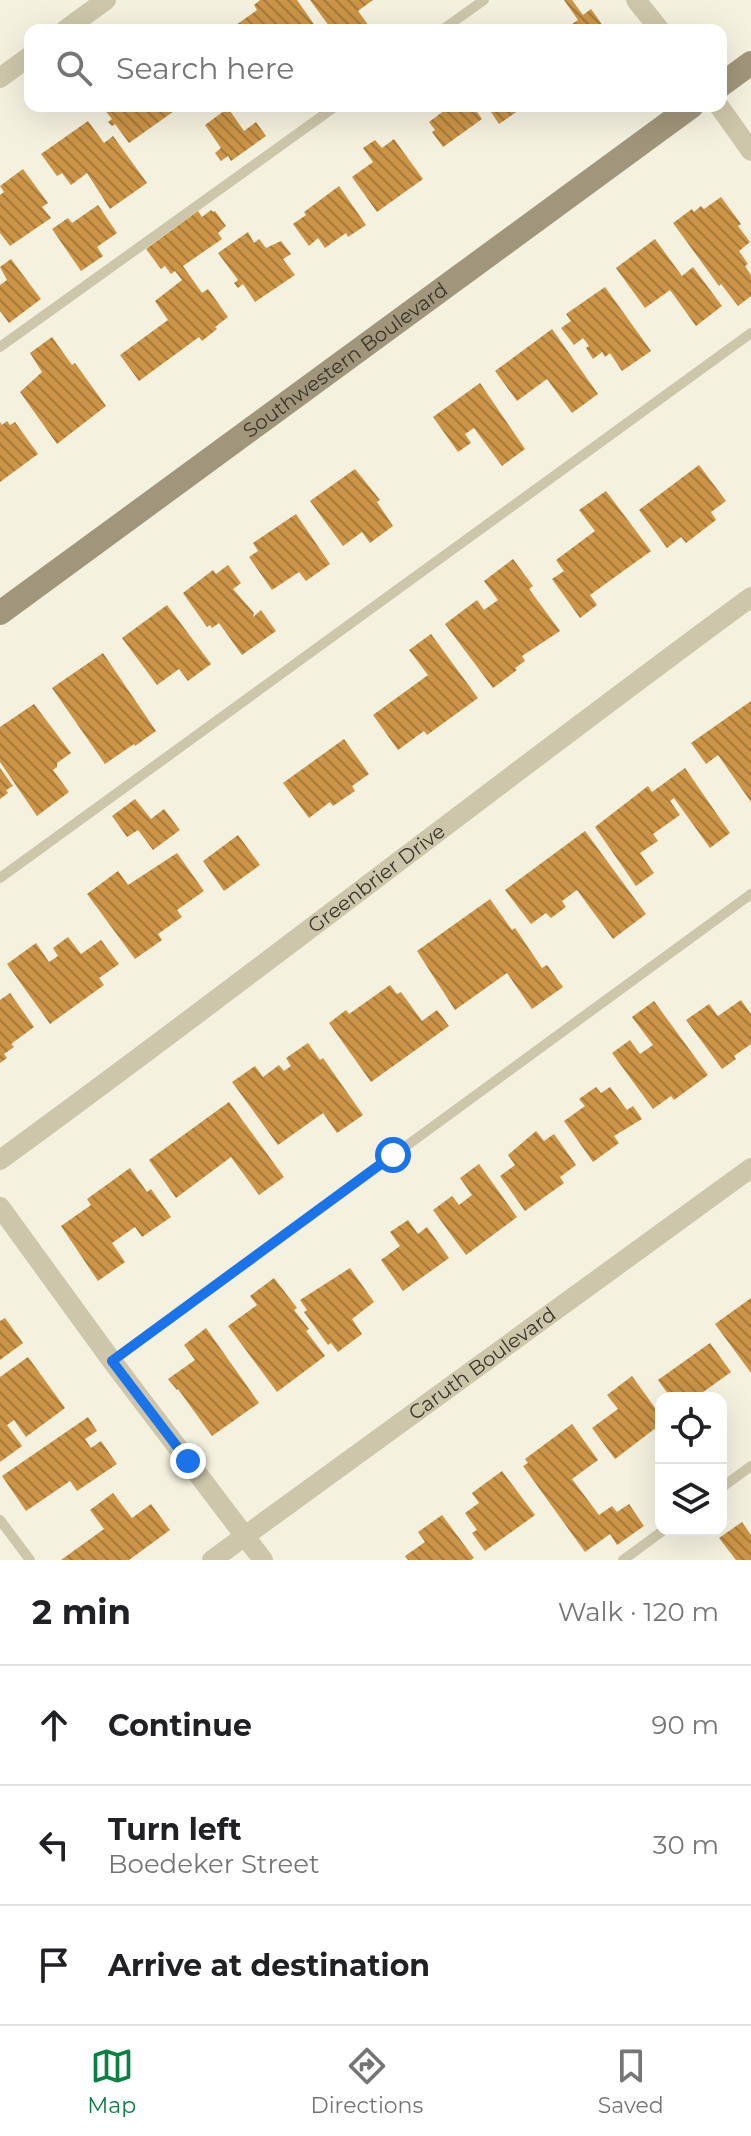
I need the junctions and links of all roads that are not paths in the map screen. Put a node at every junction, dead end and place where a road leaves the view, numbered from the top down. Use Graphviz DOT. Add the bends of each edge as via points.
graph roads {
  1 [pos="106,0"];
  2 [pos="484,0"];
  3 [pos="636,0"];
  4 [pos="73,24"];
  5 [pos="450,24"];
  6 [pos="655,24"];
  7 [pos="24,60"];
  8 [pos="751,63"];
  9 [pos="0,78"];
  10 [pos="727,81"];
  11 [pos="328,112"];
  12 [pos="684,112"];
  13 [pos="723,112"];
  14 [pos="751,151"];
  15 [pos="751,333"];
  16 [pos="0,347"];
  17 [pos="751,597"];
  18 [pos="0,613"];
  19 [pos="0,878"];
  20 [pos="751,894"];
  21 [pos="0,1160"];
  22 [pos="751,1168"];
  23 [pos="0,1207"];
  24 [pos="112,1361"];
  25 [pos="751,1466"];
  26 [pos="727,1484"];
  27 [pos="0,1520"];
  28 [pos="245,1536"];
  29 [pos="656,1536"];
  30 [pos="30,1560"];
  31 [pos="212,1560"];
  32 [pos="263,1560"];
  33 [pos="623,1560"];
  1 -- 4 [label="street"];
  2 -- 5 [label="lane"];
  3 -- 6 [label="street"];
  7 -- 9 [label="street"];
  8 -- 10 [label="street"];
  11 -- 16 [label="lane"];
  12 -- 18 [label="street, Southwestern Boulevard"];
  13 -- 14 [label="street"];
  15 -- 19 [label="lane"];
  17 -- 21 [label="street, Greenbrier Drive"];
  20 -- 24 [label="lane"];
  22 -- 28 [label="street, Caruth Boulevard"];
  23 -- 24 [label="street"];
  24 -- 28 [label="street"];
  25 -- 26 [label="lane"];
  27 -- 30 [label="lane"];
  28 -- 31 [label="street, Caruth Boulevard"];
  28 -- 32 [label="street"];
  29 -- 33 [label="lane"];
}
